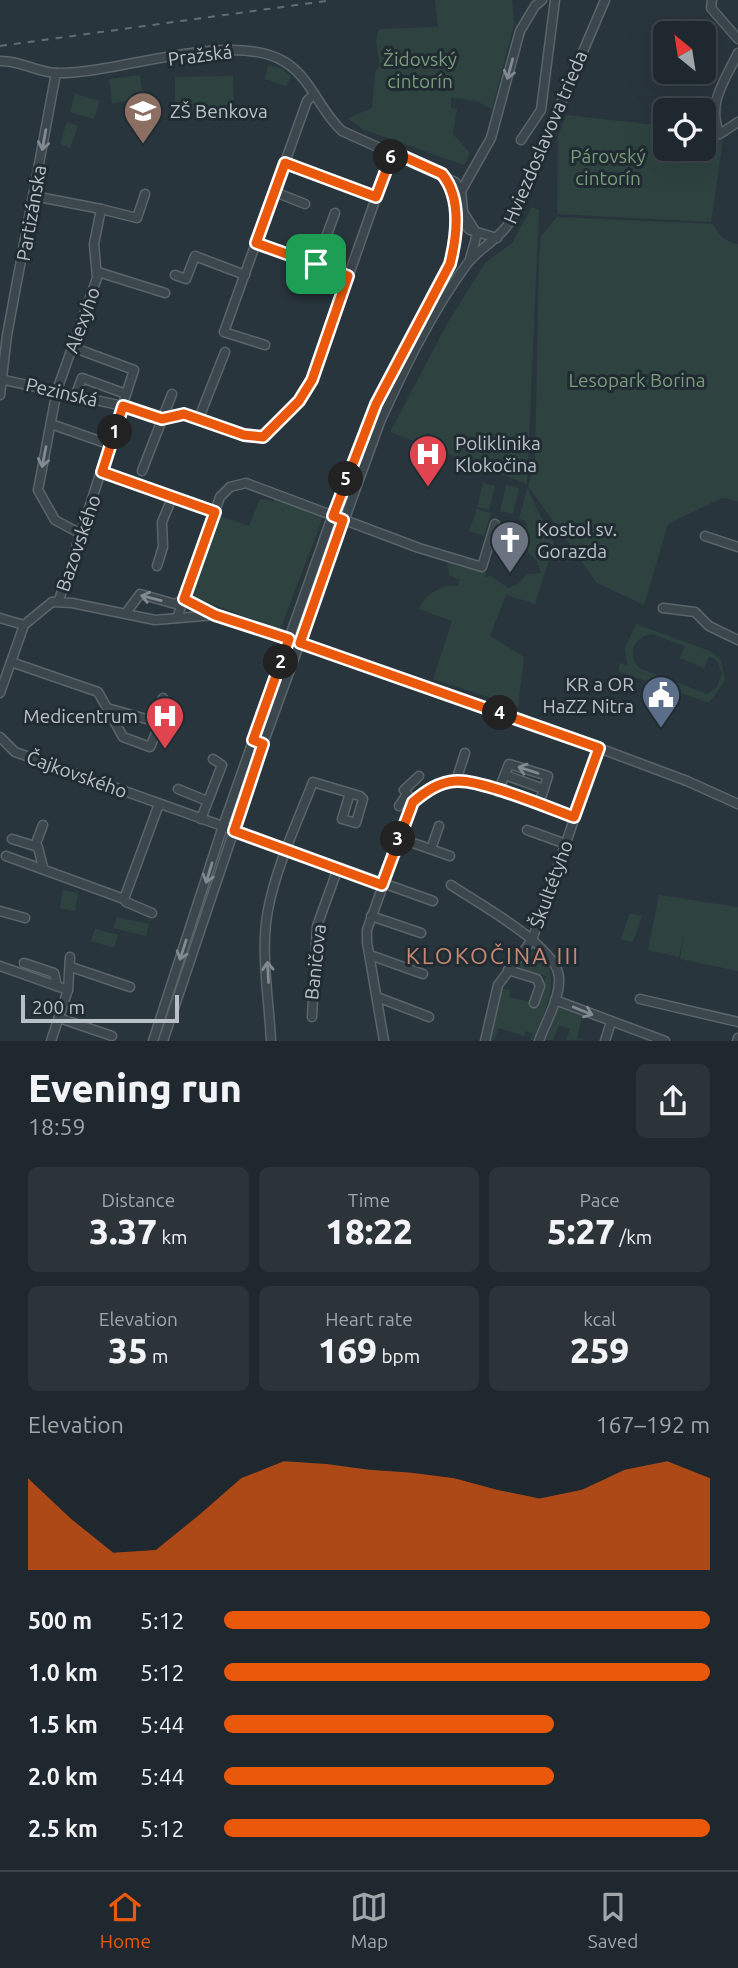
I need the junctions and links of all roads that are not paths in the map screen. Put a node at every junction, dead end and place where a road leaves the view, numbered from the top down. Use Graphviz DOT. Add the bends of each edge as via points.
graph roads {
  1 [pos="555,0"];
  2 [pos="604,0"];
  3 [pos="712,0"];
  4 [pos="539,2"];
  5 [pos="738,39"];
  6 [pos="738,53"];
  7 [pos="0,61"];
  8 [pos="57,73"];
  9 [pos="314,94"];
  10 [pos="738,121"];
  11 [pos="521,140"];
  12 [pos="393,152"];
  13 [pos="285,163"];
  14 [pos="442,174"];
  15 [pos="472,174"];
  16 [pos="461,190"];
  17 [pos="275,192"];
  18 [pos="145,194"];
  19 [pos="34,196"];
  20 [pos="376,197"];
  21 [pos="305,204"];
  22 [pos="101,209"];
  23 [pos="455,212"];
  24 [pos="334,213"];
  25 [pos="477,234"];
  26 [pos="499,238"];
  27 [pos="256,243"];
  28 [pos="468,262"];
  29 [pos="316,264"];
  30 [pos="98,272"];
  31 [pos="175,275"];
  32 [pos="245,275"];
  33 [pos="348,276"];
  34 [pos="165,293"];
  35 [pos="265,345"];
  36 [pos="72,347"];
  37 [pos="225,352"];
  38 [pos="73,375"];
  39 [pos="82,378"];
  40 [pos="1,379"];
  41 [pos="57,390"];
  42 [pos="76,394"];
  43 [pos="126,394"];
  44 [pos="172,394"];
  45 [pos="0,395"];
  46 [pos="123,406"];
  47 [pos="199,418"];
  48 [pos="162,419"];
  49 [pos="51,424"];
  50 [pos="111,444"];
  51 [pos="142,471"];
  52 [pos="102,472"];
  53 [pos="172,498"];
  54 [pos="215,512"];
  55 [pos="333,516"];
  56 [pos="343,520"];
  57 [pos="495,524"];
  58 [pos="81,534"];
  59 [pos="705,536"];
  60 [pos="738,547"];
  61 [pos="157,566"];
  62 [pos="184,599"];
  63 [pos="58,600"];
  64 [pos="663,608"];
  65 [pos="126,613"];
  66 [pos="215,615"];
  67 [pos="0,618"];
  68 [pos="177,618"];
  69 [pos="24,625"];
  70 [pos="289,639"];
  71 [pos="738,640"];
  72 [pos="300,643"];
  73 [pos="11,662"];
  74 [pos="2,681"];
  75 [pos="0,693"];
  76 [pos="163,698"];
  77 [pos="107,708"];
  78 [pos="157,731"];
  79 [pos="0,739"];
  80 [pos="253,740"];
  81 [pos="263,744"];
  82 [pos="599,748"];
  83 [pos="465,753"];
  84 [pos="213,760"];
  85 [pos="505,775"];
  86 [pos="419,776"];
  87 [pos="456,781"];
  88 [pos="178,789"];
  89 [pos="544,789"];
  90 [pos="498,792"];
  91 [pos="350,793"];
  92 [pos="407,794"];
  93 [pos="207,801"];
  94 [pos="413,802"];
  95 [pos="159,804"];
  96 [pos="538,804"];
  97 [pos="738,804"];
  98 [pos="398,806"];
  99 [pos="574,817"];
  100 [pos="201,819"];
  101 [pos="43,825"];
  102 [pos="223,826"];
  103 [pos="439,826"];
  104 [pos="527,830"];
  105 [pos="234,831"];
  106 [pos="399,838"];
  107 [pos="12,839"];
  108 [pos="566,844"];
  109 [pos="35,846"];
  110 [pos="431,849"];
  111 [pos="287,850"];
  112 [pos="6,856"];
  113 [pos="450,856"];
  114 [pos="43,868"];
  115 [pos="338,868"];
  116 [pos="382,885"];
  117 [pos="451,885"];
  118 [pos="124,899"];
  119 [pos="433,901"];
  120 [pos="0,911"];
  121 [pos="152,913"];
  122 [pos="371,916"];
  123 [pos="25,918"];
  124 [pos="421,933"];
  125 [pos="531,940"];
  126 [pos="370,955"];
  127 [pos="70,957"];
  128 [pos="24,963"];
  129 [pos="0,966"];
  130 [pos="71,967"];
  131 [pos="508,970"];
  132 [pos="423,974"];
  133 [pos="57,986"];
  134 [pos="130,987"];
  135 [pos="68,990"];
  136 [pos="377,997"];
  137 [pos="640,999"];
  138 [pos="555,1000"];
  139 [pos="534,1003"];
  140 [pos="312,1017"];
  141 [pos="429,1017"];
  142 [pos="59,1018"];
  143 [pos="611,1022"];
  144 [pos="738,1022"];
  145 [pos="112,1036"];
  146 [pos="51,1041"];
  147 [pos="153,1041"];
  148 [pos="163,1041"];
  149 [pos="271,1041"];
  150 [pos="384,1041"];
  151 [pos="485,1041"];
  152 [pos="539,1041"];
  153 [pos="605,1041"];
  154 [pos="665,1041"];
  1 -- 11 [label="street" via="541,110"];
  2 -- 26 [label="street, Hviezdoslavova trieda" via="512,218"];
  3 -- 5 [label="street" via="711,8"];
  4 -- 15 [label="street, one-way" via="520,31 491,138"];
  6 -- 10 [label="street" via="715,100 713,115 720,134"];
  7 -- 8 [label="street, Pražská"];
  8 -- 9 [label="street, Pražská" via="247,50 282,60 302,75"];
  8 -- 19 [label="street, Partizánska, one-way"];
  9 -- 12 [label="street, Pražská" via="342,131"];
  9 -- 13 [label="street"];
  12 -- 14 [label="street, Pražská"];
  12 -- 20 [label="street"];
  13 -- 17 [label="street"];
  13 -- 20 [label="street"];
  14 -- 15 [label="street" via="459,179"];
  14 -- 16 [label="street"];
  14 -- 23 [label="street" via="452,190"];
  15 -- 16 [label="street"];
  16 -- 23 [label="street"];
  16 -- 25 [label="street" via="463,212"];
  17 -- 21 [label="street"];
  17 -- 27 [label="street"];
  18 -- 22 [label="street" via="137,218"];
  19 -- 22 [label="street"];
  19 -- 40 [label="street, Partizánska"];
  20 -- 33 [label="street"];
  22 -- 30 [label="street, Alexyho" via="94,244"];
  23 -- 25 [label="street"];
  23 -- 55 [label="street" via="456,242 450,264 376,404"];
  24 -- 29 [label="street"];
  25 -- 26 [label="street"];
  25 -- 28 [label="street"];
  26 -- 28 [label="street, Hviezdoslavova trieda"];
  27 -- 29 [label="street"];
  27 -- 32 [label="street"];
  28 -- 56 [label="street, Hviezdoslavova trieda" via="402,374"];
  29 -- 33 [label="street"];
  30 -- 34 [label="street"];
  30 -- 36 [label="street, Alexyho"];
  31 -- 32 [label="street" via="186,279 195,256"];
  32 -- 35 [label="street" via="224,332"];
  33 -- 47 [label="street" via="312,380 299,401 263,437"];
  36 -- 41 [label="street, Alexyho"];
  36 -- 43 [label="street, Bazovského" via="134,370"];
  37 -- 47 [label="street"];
  38 -- 39 [label="street"];
  39 -- 42 [label="street"];
  39 -- 43 [label="street"];
  40 -- 41 [label="street, Pezinská"];
  40 -- 45 [label="street, Partizánska"];
  41 -- 42 [label="street, Pezinská"];
  41 -- 49 [label="street, Alexyho"];
  42 -- 46 [label="street, Pezinská"];
  43 -- 46 [label="street, Bazovského"];
  44 -- 48 [label="street"];
  46 -- 48 [label="street, Pezinská"];
  46 -- 50 [label="street, Bazovského"];
  47 -- 48 [label="street" via="184,414"];
  48 -- 51 [label="street"];
  49 -- 50 [label="street"];
  49 -- 58 [label="street, Alexyho, one-way" via="38,490 55,520"];
  50 -- 52 [label="street, Bazovského"];
  52 -- 53 [label="street"];
  52 -- 58 [label="street, Bazovského"];
  53 -- 54 [label="street"];
  53 -- 61 [label="street" via="162,522 163,547"];
  54 -- 55 [label="street" via="230,487 246,483"];
  54 -- 62 [label="street"];
  55 -- 56 [label="street"];
  55 -- 70 [label="street"];
  56 -- 57 [label="street" via="482,567"];
  56 -- 72 [label="street, Hviezdoslavova trieda"];
  58 -- 63 [label="street, Bazovského"];
  59 -- 60 [label="street"];
  62 -- 65 [label="street, one-way" via="175,604 140,594"];
  62 -- 66 [label="street"];
  62 -- 68 [label="street"];
  63 -- 65 [label="street"];
  63 -- 69 [label="street"];
  64 -- 71 [label="street" via="695,612 709,626"];
  65 -- 68 [label="street" via="155,620"];
  66 -- 68 [label="street"];
  66 -- 70 [label="street"];
  67 -- 69 [label="street"];
  69 -- 73 [label="street"];
  70 -- 72 [label="street"];
  70 -- 80 [label="street"];
  72 -- 81 [label="street, Hviezdoslavova trieda"];
  72 -- 82 [label="street"];
  73 -- 74 [label="street"];
  73 -- 77 [label="street" via="98,692"];
  74 -- 75 [label="street"];
  76 -- 77 [label="street" via="150,720"];
  77 -- 78 [label="street" via="123,737 150,747"];
  79 -- 95 [label="street, Čajkovského" via="15,752"];
  80 -- 81 [label="street"];
  80 -- 102 [label="street"];
  81 -- 105 [label="street, Hviezdoslavova trieda"];
  82 -- 97 [label="street"];
  82 -- 99 [label="street, Škultétyho"];
  83 -- 87 [label="street"];
  84 -- 93 [label="street" via="222,765"];
  85 -- 89 [label="street"];
  89 -- 85 [label="street, one-way" via="548,776 509,764"];
  85 -- 90 [label="street"];
  86 -- 92 [label="street" via="404,790"];
  87 -- 90 [label="street" via="472,781"];
  87 -- 94 [label="street" via="441,783"];
  88 -- 93 [label="street"];
  89 -- 96 [label="street"];
  90 -- 96 [label="street"];
  91 -- 111 [label="street" via="313,782"];
  92 -- 94 [label="street"];
  92 -- 98 [label="street"];
  93 -- 100 [label="street"];
  94 -- 106 [label="street"];
  95 -- 100 [label="street, Čajkovského"];
  95 -- 118 [label="street"];
  96 -- 99 [label="street"];
  99 -- 108 [label="street, Škultétyho"];
  100 -- 102 [label="street, Čajkovského"];
  101 -- 109 [label="street"];
  102 -- 105 [label="street, Čajkovského"];
  102 -- 147 [label="street, one-way"];
  103 -- 110 [label="street"];
  104 -- 108 [label="street"];
  105 -- 111 [label="street"];
  105 -- 148 [label="street, Hviezdoslavova trieda"];
  106 -- 110 [label="street"];
  106 -- 116 [label="street"];
  107 -- 109 [label="street"];
  108 -- 125 [label="street, Škultétyho"];
  109 -- 114 [label="street"];
  110 -- 113 [label="street"];
  111 -- 115 [label="street"];
  149 -- 111 [label="street, one-way" via="266,931 268,909"];
  112 -- 114 [label="street"];
  114 -- 118 [label="street"];
  115 -- 116 [label="street"];
  115 -- 140 [label="street, Baničova" via="317,926"];
  116 -- 119 [label="street"];
  116 -- 122 [label="street"];
  117 -- 125 [label="street, Škultétyho"];
  118 -- 121 [label="street"];
  120 -- 123 [label="street"];
  122 -- 124 [label="street"];
  122 -- 126 [label="street"];
  125 -- 131 [label="street, Škultétyho"];
  125 -- 138 [label="street, Škultétyho" via="557,968"];
  126 -- 132 [label="street"];
  126 -- 136 [label="street"];
  127 -- 130 [label="street"];
  128 -- 133 [label="street" via="54,973"];
  129 -- 133 [label="street"];
  130 -- 134 [label="street"];
  130 -- 135 [label="street"];
  131 -- 139 [label="street" via="537,979 540,986"];
  131 -- 151 [label="street, Škultétyho" via="498,985"];
  133 -- 135 [label="street"];
  135 -- 142 [label="street"];
  136 -- 141 [label="street"];
  136 -- 150 [label="street"];
  137 -- 144 [label="street"];
  138 -- 143 [label="street, one-way"];
  138 -- 152 [label="street, Škultétyho"];
  142 -- 145 [label="street"];
  142 -- 146 [label="street"];
  143 -- 153 [label="street"];
  143 -- 154 [label="street"];
}
